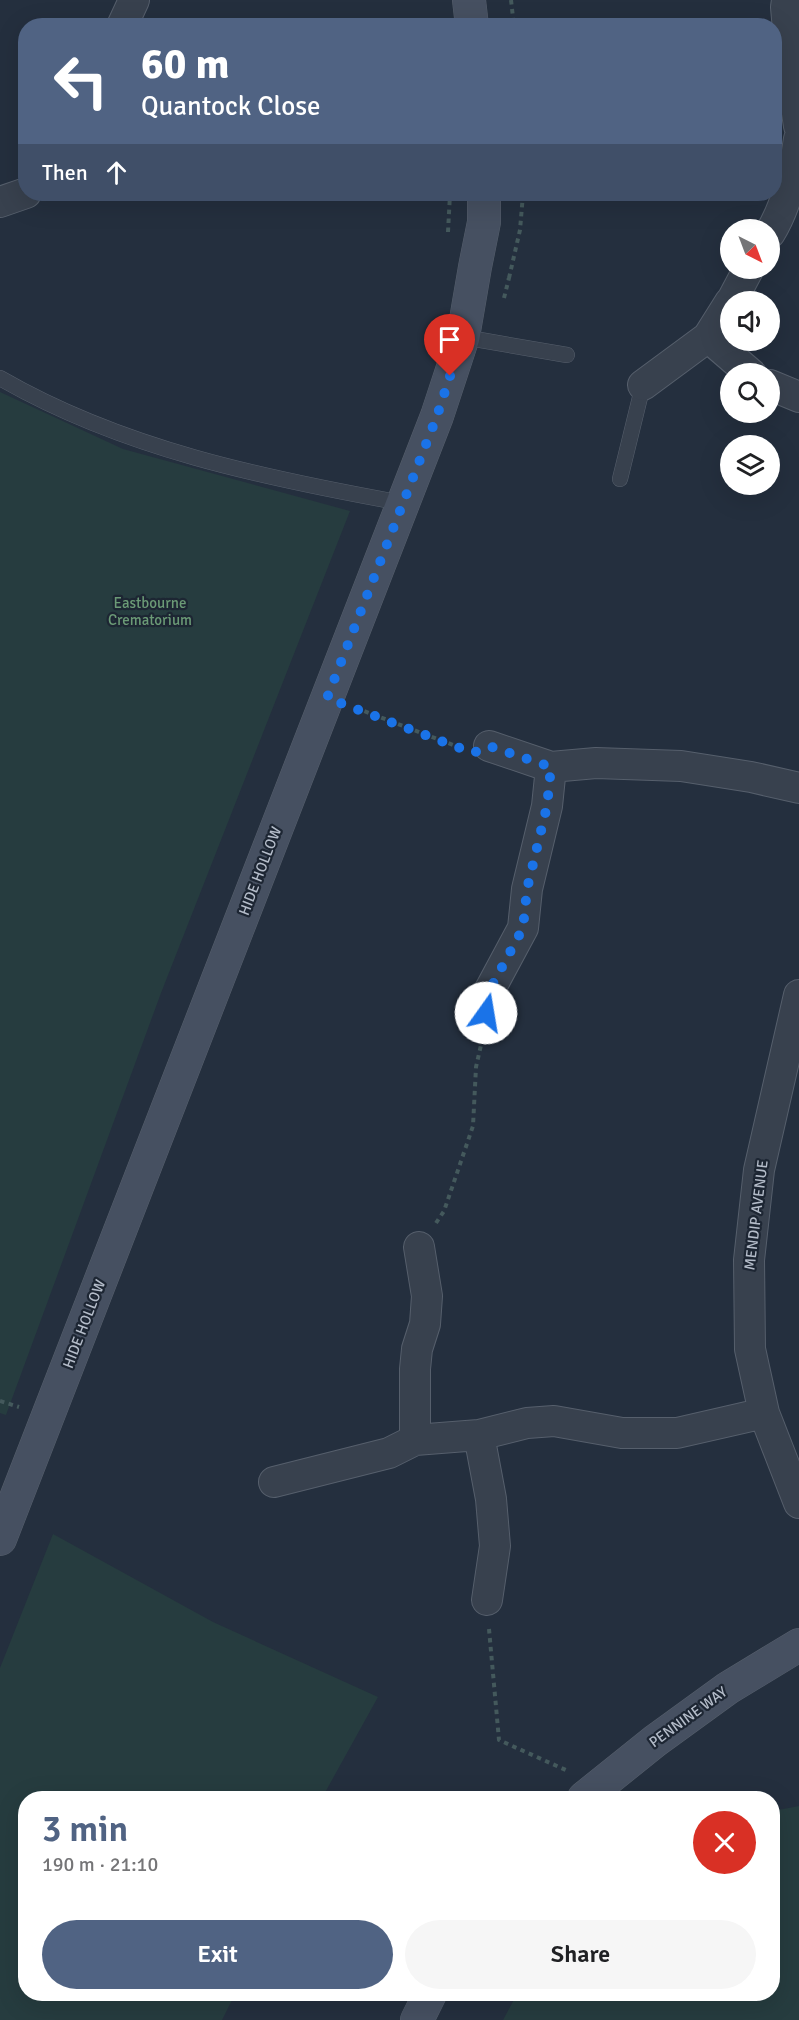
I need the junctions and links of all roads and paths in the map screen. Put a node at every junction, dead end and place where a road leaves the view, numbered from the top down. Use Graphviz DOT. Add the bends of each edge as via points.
graph roads {
  1 [pos="134,0"];
  2 [pos="469,0"];
  3 [pos="511,0"];
  4 [pos="787,0"];
  5 [pos="126,18"];
  6 [pos="471,18"];
  7 [pos="513,18"];
  8 [pos="799,126"];
  9 [pos="798,150"];
  10 [pos="18,196"];
  11 [pos="484,201"];
  12 [pos="522,201"];
  13 [pos="0,202"];
  14 [pos="779,219"];
  15 [pos="509,278"];
  16 [pos="720,319"];
  17 [pos="463,337"];
  18 [pos="708,337"];
  19 [pos="567,355"];
  20 [pos="739,363"];
  21 [pos="0,378"];
  22 [pos="644,385"];
  23 [pos="780,389"];
  24 [pos="799,397"];
  25 [pos="620,479"];
  26 [pos="402,503"];
  27 [pos="327,698"];
  28 [pos="489,746"];
  29 [pos="551,767"];
  30 [pos="799,788"];
  31 [pos="487,995"];
  32 [pos="799,995"];
  33 [pos="418,1247"];
  34 [pos="764,1413"];
  35 [pos="479,1435"];
  36 [pos="416,1440"];
  37 [pos="274,1482"];
  38 [pos="799,1503"];
  39 [pos="0,1539"];
  40 [pos="487,1600"];
  41 [pos="799,1645"];
  42 [pos="581,1791"];
  43 [pos="592,1791"];
  44 [pos="426,2001"];
  45 [pos="417,2020"];
  1 -- 5 [label="street"];
  2 -- 6 [label="main road"];
  3 -- 7 [label="path"];
  4 -- 8 [label="street"];
  9 -- 14 [label="street"];
  10 -- 13 [label="street"];
  11 -- 17 [label="main road, HIDE HOLLOW" via="484,222"];
  12 -- 15 [label="path"];
  16 -- 18 [label="street"];
  17 -- 19 [label="lane"];
  17 -- 26 [label="main road, HIDE HOLLOW"];
  18 -- 20 [label="street"];
  18 -- 22 [label="street"];
  21 -- 26 [label="lane" via="116,433 216,464"];
  22 -- 25 [label="lane"];
  23 -- 24 [label="street"];
  26 -- 27 [label="main road, HIDE HOLLOW"];
  27 -- 28 [label="path" via="473,753"];
  27 -- 39 [label="main road, HIDE HOLLOW"];
  28 -- 29 [label="street"];
  29 -- 30 [label="street" via="596,763 681,766"];
  29 -- 31 [label="street" via="523,928"];
  31 -- 33 [label="path" via="485,1031 476,1067 473,1126 444,1211"];
  32 -- 34 [label="street, MENDIP AVENUE" via="759,1170 748,1260 750,1349"];
  33 -- 36 [label="street" via="427,1296 415,1369"];
  34 -- 35 [label="street" via="677,1432 622,1433 554,1421"];
  34 -- 38 [label="street, MENDIP AVENUE"];
  35 -- 36 [label="street"];
  35 -- 40 [label="street" via="495,1546"];
  36 -- 37 [label="street" via="389,1453"];
  40 -- 42 [label="path" via="499,1740 566,1770"];
  41 -- 43 [label="main road, PENNINE WAY" via="728,1688"];
  44 -- 45 [label="main road"];
}
